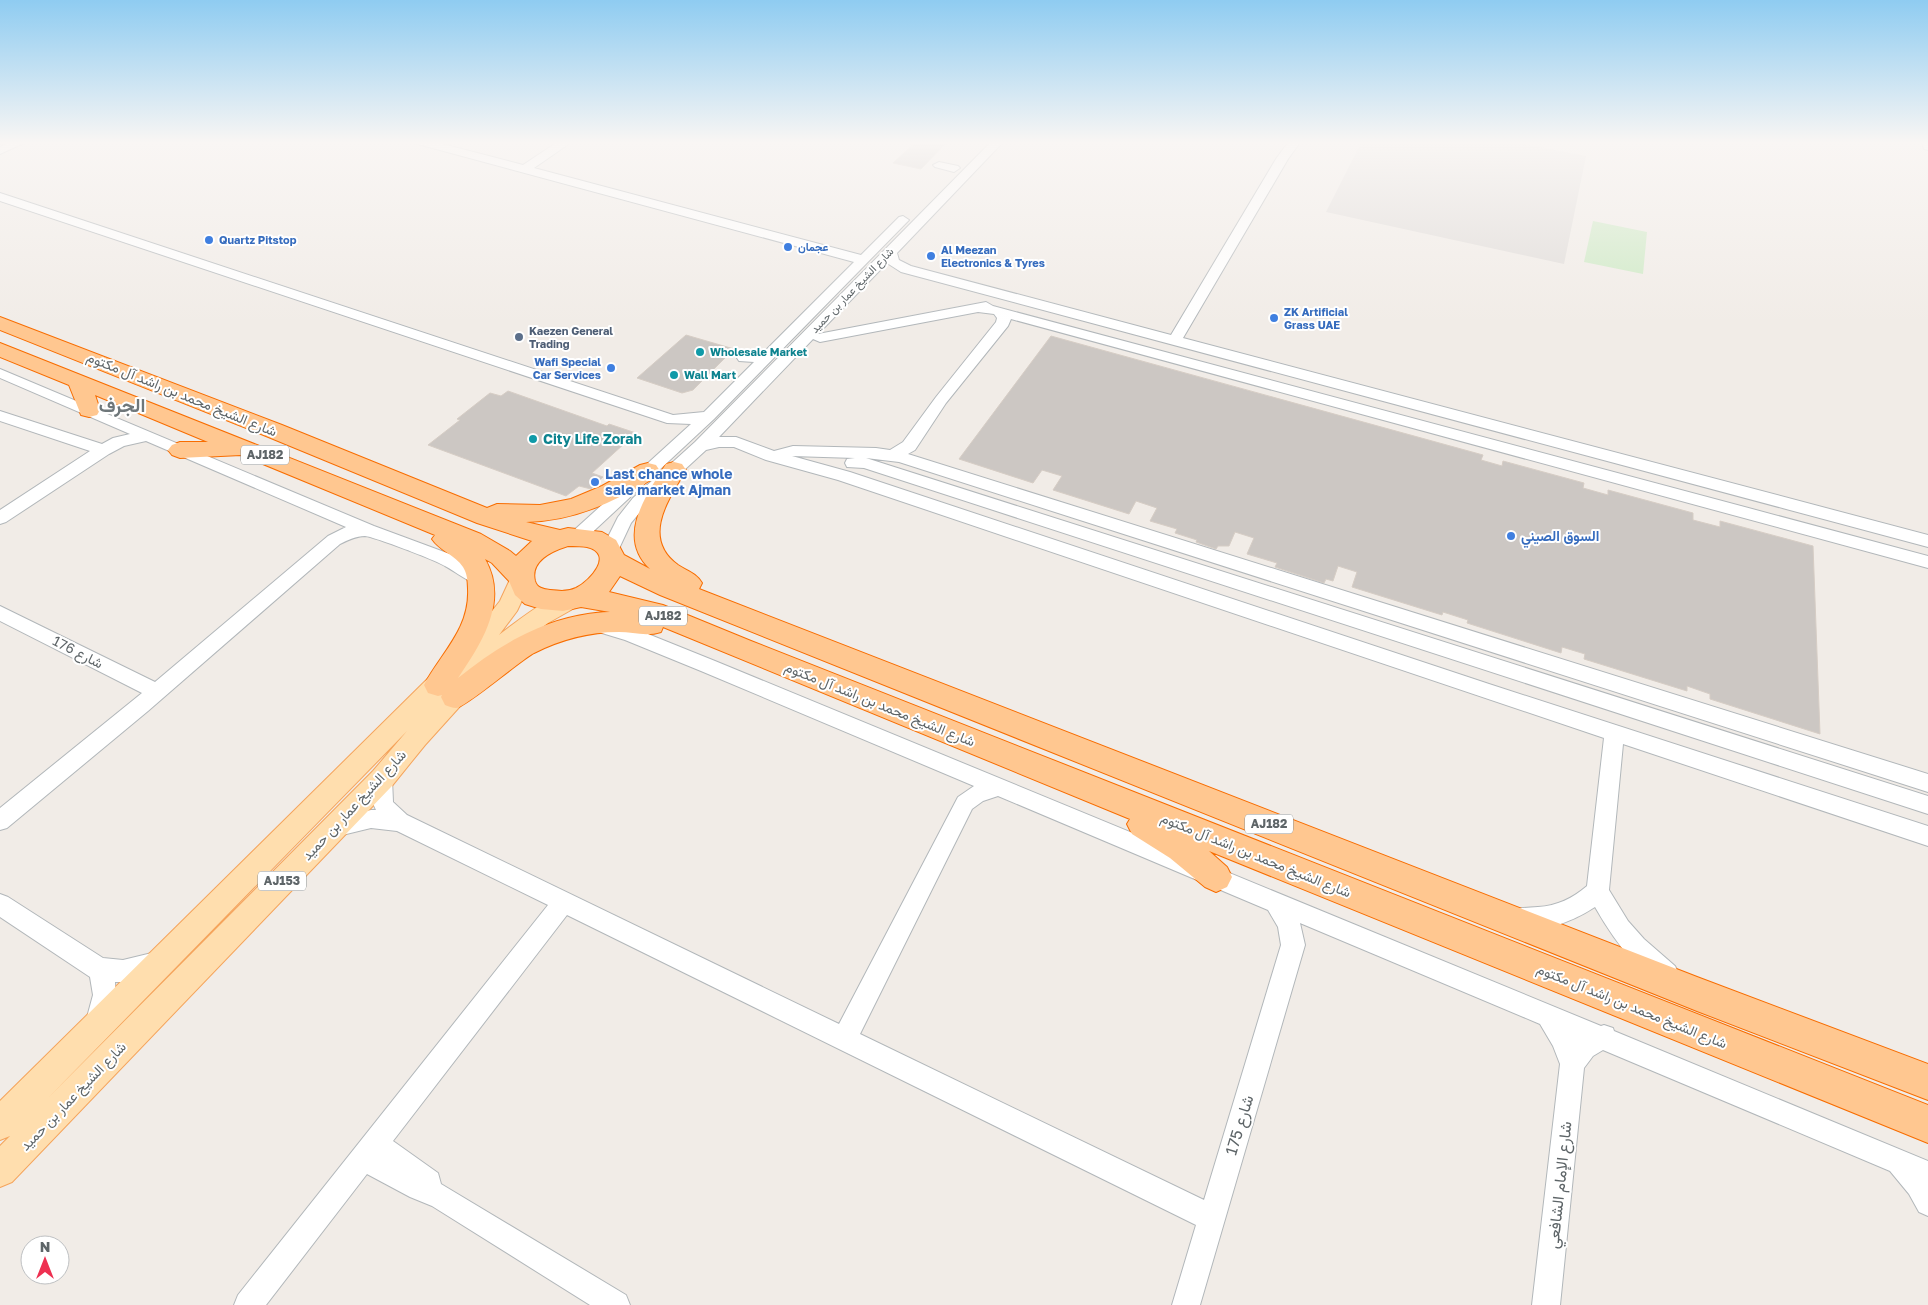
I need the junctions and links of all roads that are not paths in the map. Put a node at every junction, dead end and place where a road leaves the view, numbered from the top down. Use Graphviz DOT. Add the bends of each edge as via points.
graph roads {
  1 [pos="15,202"];
  2 [pos="659,202"];
  3 [pos="920,202"];
  4 [pos="938,202"];
  5 [pos="1257,202"];
  6 [pos="902,220"];
  7 [pos="882,222"];
  8 [pos="890,252"];
  9 [pos="868,265"];
  10 [pos="906,270"];
  11 [pos="852,290"];
  12 [pos="1039,306"];
  13 [pos="975,307"];
  14 [pos="999,312"];
  15 [pos="0,323"];
  16 [pos="820,338"];
  17 [pos="1174,341"];
  18 [pos="0,348"];
  19 [pos="767,356"];
  20 [pos="744,358"];
  21 [pos="2,376"];
  22 [pos="79,381"];
  23 [pos="754,392"];
  24 [pos="89,410"];
  25 [pos="0,416"];
  26 [pos="709,416"];
  27 [pos="727,419"];
  28 [pos="672,420"];
  29 [pos="118,424"];
  30 [pos="147,436"];
  31 [pos="682,442"];
  32 [pos="736,442"];
  33 [pos="701,446"];
  34 [pos="106,448"];
  35 [pos="249,448"];
  36 [pos="180,450"];
  37 [pos="894,455"];
  38 [pos="772,456"];
  39 [pos="674,470"];
  40 [pos="648,471"];
  41 [pos="844,476"];
  42 [pos="466,509"];
  43 [pos="0,518"];
  44 [pos="342,518"];
  45 [pos="426,520"];
  46 [pos="368,530"];
  47 [pos="568,538"];
  48 [pos="334,540"];
  49 [pos="1928,542"];
  50 [pos="612,556"];
  51 [pos="1928,562"];
  52 [pos="480,578"];
  53 [pos="520,578"];
  54 [pos="575,599"];
  55 [pos="754,620"];
  56 [pos="5,621"];
  57 [pos="592,623"];
  58 [pos="741,649"];
  59 [pos="1493,665"];
  60 [pos="447,691"];
  61 [pos="156,692"];
  62 [pos="1489,692"];
  63 [pos="1639,692"];
  64 [pos="1687,727"];
  65 [pos="1614,733"];
  66 [pos="959,770"];
  67 [pos="382,779"];
  68 [pos="1072,781"];
  69 [pos="1928,783"];
  70 [pos="998,787"];
  71 [pos="965,803"];
  72 [pos="1923,804"];
  73 [pos="0,821"];
  74 [pos="399,822"];
  75 [pos="332,829"];
  76 [pos="1926,835"];
  77 [pos="1216,877"];
  78 [pos="1598,891"];
  79 [pos="564,902"];
  80 [pos="0,904"];
  81 [pos="1277,904"];
  82 [pos="1503,917"];
  83 [pos="1331,926"];
  84 [pos="1293,945"];
  85 [pos="165,960"];
  86 [pos="99,969"];
  87 [pos="1697,994"];
  88 [pos="1548,1015"];
  89 [pos="92,1032"];
  90 [pos="1604,1037"];
  91 [pos="844,1039"];
  92 [pos="1572,1064"];
  93 [pos="1928,1082"];
  94 [pos="0,1124"];
  95 [pos="1928,1124"];
  96 [pos="370,1151"];
  97 [pos="1898,1161"];
  98 [pos="0,1170"];
  99 [pos="1928,1174"];
  100 [pos="440,1197"];
  101 [pos="1928,1203"];
  102 [pos="1212,1218"];
  103 [pos="248,1305"];
  104 [pos="616,1305"];
  105 [pos="1186,1305"];
  106 [pos="1546,1305"];
  1 -- 28 [label="street"];
  2 -- 9 [label="street" via="770,229"];
  3 -- 6 [label="street, شارع الشيخ عمار بن حميد"];
  4 -- 8 [label="street, شارع الشيخ عمار بن حميد"];
  5 -- 17 [label="street"];
  6 -- 7 [label="street"];
  6 -- 9 [label="street, شارع الشيخ عمار بن حميد"];
  8 -- 9 [label="street, شارع الشيخ عمار بن حميد"];
  8 -- 10 [label="street" via="893,262"];
  9 -- 10 [label="street"];
  9 -- 11 [label="street, شارع الشيخ عمار بن حميد"];
  9 -- 19 [label="street, شارع الشيخ عمار بن حميد" via="829,284"];
  10 -- 12 [label="street" via="1022,296"];
  11 -- 16 [label="street" via="854,301 850,308"];
  11 -- 23 [label="street, شارع الشيخ عمار بن حميد"];
  12 -- 13 [label="street"];
  12 -- 17 [label="street"];
  13 -- 14 [label="street"];
  13 -- 16 [label="street"];
  14 -- 37 [label="street" via="1004,318 1003,323 908,446"];
  14 -- 51 [label="street"];
  15 -- 42 [label="highway, شارع الشيخ محمد بن راشد آل مكتوم / AJ182"];
  16 -- 23 [label="street" via="783,376"];
  17 -- 49 [label="street" via="1222,349"];
  18 -- 22 [label="highway, شارع الشيخ محمد بن راشد آل مكتوم / AJ182"];
  19 -- 20 [label="street"];
  19 -- 26 [label="street, شارع الشيخ عمار بن حميد"];
  21 -- 24 [label="street"];
  22 -- 24 [label="highway"];
  22 -- 35 [label="highway, شارع الشيخ محمد بن راشد آل مكتوم / AJ182"];
  23 -- 27 [label="street, شارع الشيخ عمار بن حميد"];
  24 -- 29 [label="street"];
  25 -- 34 [label="street"];
  26 -- 28 [label="street"];
  26 -- 31 [label="street, شارع الشيخ عمار بن حميد"];
  27 -- 32 [label="street" via="727,432"];
  27 -- 33 [label="street, شارع الشيخ عمار بن حميد"];
  28 -- 31 [label="street"];
  29 -- 30 [label="street"];
  29 -- 34 [label="street" via="117,434"];
  30 -- 34 [label="street"];
  30 -- 36 [label="street"];
  31 -- 40 [label="street, شارع الشيخ عمار بن حميد"];
  32 -- 33 [label="street"];
  32 -- 38 [label="street"];
  33 -- 39 [label="street, شارع الشيخ عمار بن حميد"];
  34 -- 43 [label="street"];
  35 -- 36 [label="highway"];
  35 -- 45 [label="highway, شارع الشيخ محمد بن راشد آل مكتوم / AJ182"];
  36 -- 44 [label="street"];
  37 -- 38 [label="street" via="793,451"];
  37 -- 63 [label="street"];
  38 -- 41 [label="street"];
  39 -- 50 [label="street, شارع الشيخ عمار بن حميد" via="639,502 624,521"];
  39 -- 55 [label="highway" via="646,524 653,558 674,576 737,603"];
  40 -- 42 [label="highway" via="599,499 566,510 531,514"];
  40 -- 47 [label="street, شارع الشيخ عمار بن حميد" via="603,515"];
  41 -- 59 [label="street" via="843,470 848,465 865,463"];
  41 -- 62 [label="street"];
  42 -- 47 [label="highway, شارع الشيخ محمد بن راشد آل مكتوم / AJ182" via="519,530"];
  44 -- 46 [label="street"];
  44 -- 48 [label="street"];
  45 -- 52 [label="highway" via="472,561"];
  45 -- 53 [label="highway, شارع الشيخ محمد بن راشد آل مكتوم / AJ182" via="488,548"];
  46 -- 48 [label="street" via="350,532"];
  46 -- 52 [label="street" via="449,560"];
  47 -- 50 [label="highway" via="598,540"];
  47 -- 53 [label="highway" via="549,542 532,554 522,568"];
  48 -- 61 [label="street"];
  50 -- 54 [label="highway" via="611,571 605,581"];
  50 -- 55 [label="highway, AJ182" via="651,581"];
  52 -- 60 [label="highway" via="482,604"];
  53 -- 54 [label="highway" via="523,587 536,598 546,601"];
  53 -- 60 [label="main road, شارع الشيخ عمار بن حميد / AJ153" via="512,599"];
  54 -- 58 [label="highway, شارع الشيخ محمد بن راشد آل مكتوم / AJ182" via="623,604 654,612"];
  54 -- 60 [label="main road, شارع الشيخ عمار بن حميد / AJ153" via="513,636"];
  55 -- 82 [label="highway, AJ182"];
  56 -- 61 [label="street, شارع 176"];
  57 -- 58 [label="highway" via="651,625 710,648"];
  57 -- 60 [label="highway" via="564,628 519,648"];
  57 -- 66 [label="street" via="657,645"];
  58 -- 68 [label="highway, شارع الشيخ محمد بن راشد آل مكتوم / AJ182"];
  59 -- 62 [label="street"];
  59 -- 64 [label="street"];
  60 -- 67 [label="main road, شارع الشيخ عمار بن حميد / AJ153" via="416,738"];
  60 -- 85 [label="main road, شارع الشيخ عمار بن حميد / AJ153"];
  61 -- 73 [label="street"];
  62 -- 65 [label="street"];
  63 -- 64 [label="street"];
  63 -- 69 [label="street"];
  64 -- 72 [label="street"];
  65 -- 76 [label="street"];
  65 -- 78 [label="street"];
  66 -- 70 [label="street"];
  66 -- 71 [label="street" via="964,783"];
  67 -- 74 [label="street" via="384,806 388,814"];
  67 -- 75 [label="main road, شارع الشيخ عمار بن حميد / AJ153"];
  68 -- 77 [label="highway" via="1089,797 1160,832"];
  68 -- 95 [label="highway, شارع الشيخ محمد بن راشد آل مكتوم / AJ182"];
  70 -- 71 [label="street" via="976,794"];
  70 -- 77 [label="street"];
  71 -- 91 [label="street"];
  72 -- 76 [label="street"];
  74 -- 75 [label="street" via="371,819"];
  74 -- 79 [label="street"];
  75 -- 98 [label="main road, شارع الشيخ عمار بن حميد / AJ153"];
  77 -- 81 [label="street"];
  78 -- 82 [label="street" via="1568,912 1526,919"];
  78 -- 87 [label="street" via="1620,929 1636,947"];
  79 -- 91 [label="street"];
  79 -- 96 [label="street"];
  80 -- 86 [label="street"];
  81 -- 83 [label="street"];
  81 -- 84 [label="street" via="1289,924"];
  82 -- 87 [label="highway, AJ182"];
  83 -- 84 [label="street" via="1309,932"];
  83 -- 88 [label="street"];
  84 -- 102 [label="street, شارع 175"];
  85 -- 86 [label="street" via="123,971"];
  85 -- 89 [label="main road, شارع الشيخ عمار بن حميد / AJ153"];
  86 -- 89 [label="street" via="104,979 105,997"];
  87 -- 93 [label="highway, AJ182"];
  88 -- 90 [label="street"];
  88 -- 92 [label="street, شارع الإمام الشافعي" via="1563,1039"];
  89 -- 94 [label="main road, شارع الشيخ عمار بن حميد / AJ153"];
  90 -- 92 [label="street" via="1584,1047"];
  90 -- 97 [label="street"];
  91 -- 102 [label="street"];
  92 -- 106 [label="street, شارع الإمام الشافعي"];
  96 -- 100 [label="street" via="419,1188"];
  96 -- 103 [label="street"];
  97 -- 99 [label="street"];
  97 -- 101 [label="street"];
  100 -- 104 [label="street"];
  102 -- 105 [label="street, شارع 175"];
}
